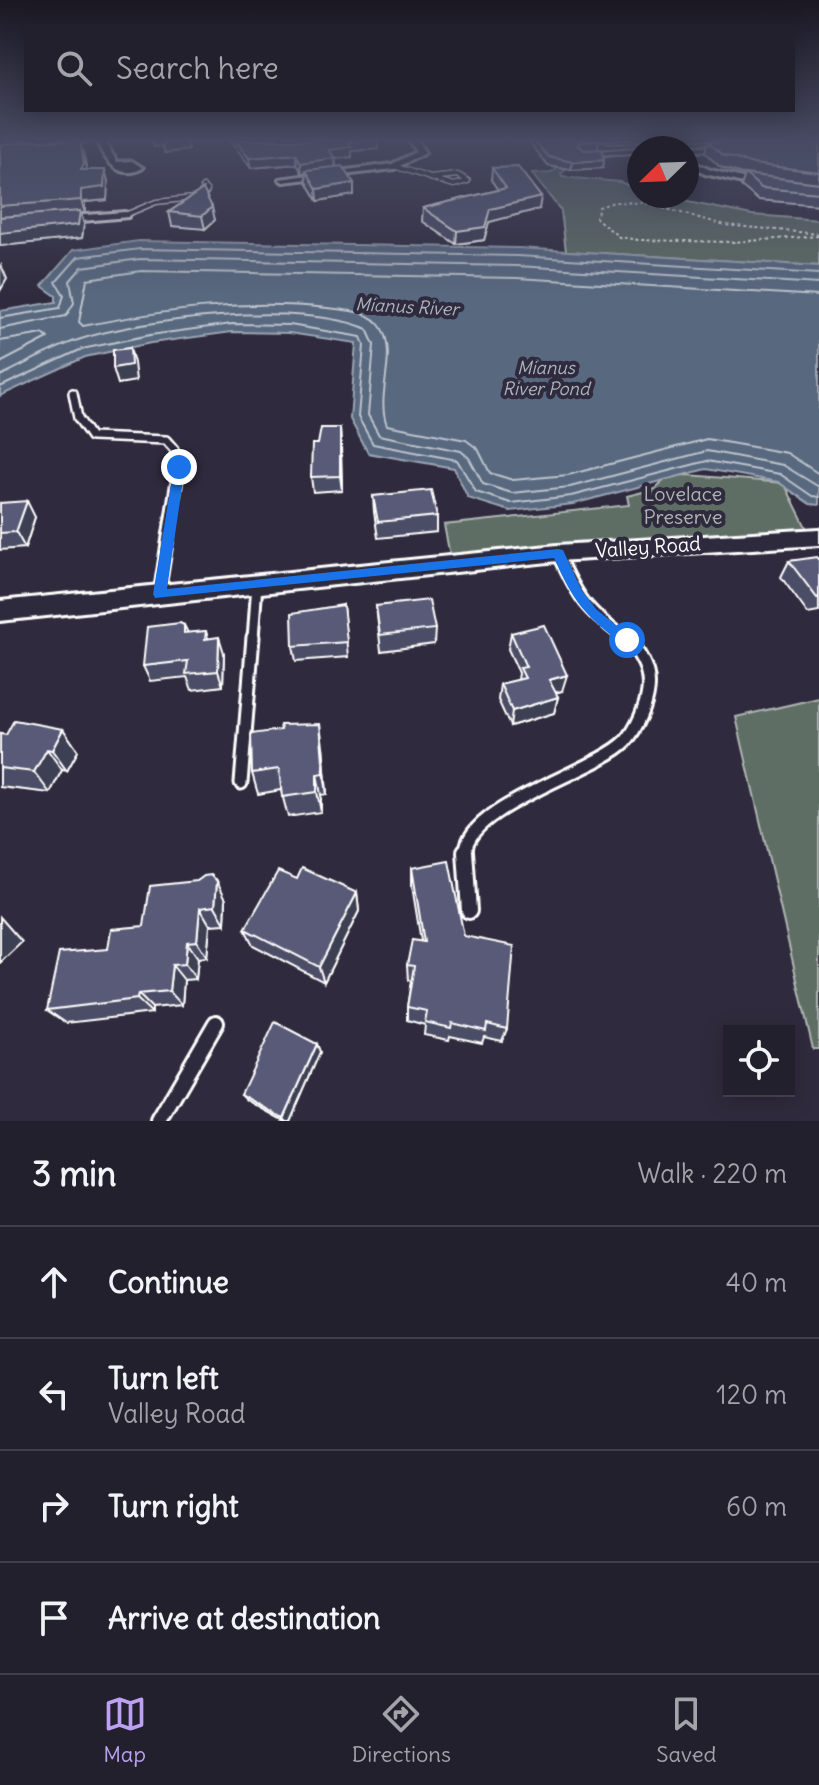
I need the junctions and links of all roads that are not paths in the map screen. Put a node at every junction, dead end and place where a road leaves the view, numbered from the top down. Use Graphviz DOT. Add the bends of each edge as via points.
graph roads {
  1 [pos="206,192"];
  2 [pos="125,215"];
  3 [pos="51,221"];
  4 [pos="73,393"];
  5 [pos="819,537"];
  6 [pos="558,553"];
  7 [pos="257,584"];
  8 [pos="159,594"];
  9 [pos="0,611"];
  10 [pos="241,783"];
  11 [pos="469,911"];
  12 [pos="216,1023"];
  13 [pos="159,1121"];
  1 -- 2 [label="lane" via="203,197 156,202"];
  2 -- 3 [label="street"];
  4 -- 8 [label="lane" via="78,418 91,437 166,440 174,449 179,467"];
  5 -- 6 [label="main road, Valley Road"];
  6 -- 7 [label="main road, Valley Road"];
  6 -- 11 [label="lane" via="591,613 639,654 648,678 646,705 628,739 615,750 533,791 474,829 465,843"];
  7 -- 8 [label="main road, Valley Road"];
  7 -- 10 [label="lane"];
  8 -- 9 [label="main road, Valley Road"];
  12 -- 13 [label="lane"];
}
